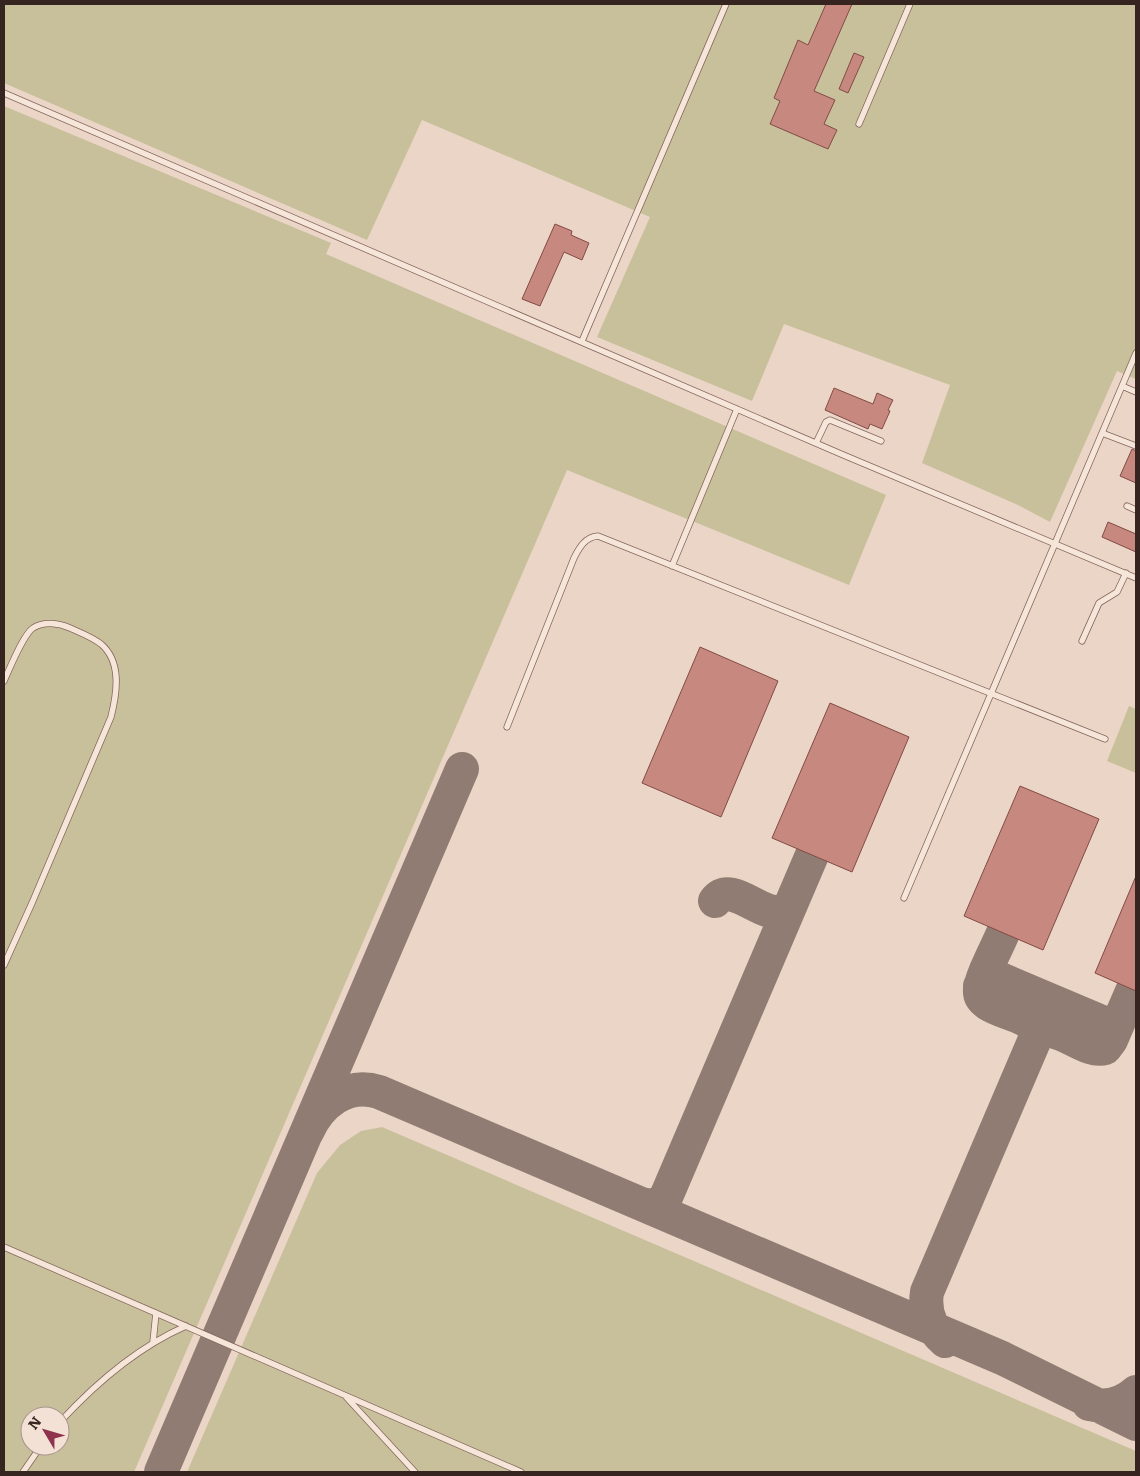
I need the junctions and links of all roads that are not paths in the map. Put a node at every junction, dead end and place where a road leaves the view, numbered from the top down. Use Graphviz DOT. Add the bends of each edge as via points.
graph roads {
  1 [pos="726,4"];
  2 [pos="910,4"];
  3 [pos="4,93"];
  4 [pos="859,124"];
  5 [pos="582,341"];
  6 [pos="1136,353"];
  7 [pos="1122,386"];
  8 [pos="1136,392"];
  9 [pos="737,409"];
  10 [pos="1102,433"];
  11 [pos="881,441"];
  12 [pos="816,443"];
  13 [pos="1136,446"];
  14 [pos="1127,506"];
  15 [pos="1136,510"];
  16 [pos="1055,544"];
  17 [pos="672,566"];
  18 [pos="1126,573"];
  19 [pos="1136,578"];
  20 [pos="1082,641"];
  21 [pos="4,681"];
  22 [pos="990,693"];
  23 [pos="507,727"];
  24 [pos="1105,739"];
  25 [pos="904,898"];
  26 [pos="4,965"];
  27 [pos="4,1247"];
  28 [pos="156,1313"];
  29 [pos="186,1326"];
  30 [pos="153,1342"];
  31 [pos="345,1396"];
  32 [pos="70,1411"];
  33 [pos="34,1456"];
  34 [pos="23,1472"];
  35 [pos="414,1472"];
  36 [pos="521,1472"];
  1 -- 5 [label="lane"];
  2 -- 4 [label="lane"];
  3 -- 5 [label="lane"];
  5 -- 9 [label="lane"];
  6 -- 7 [label="lane"];
  7 -- 8 [label="lane"];
  7 -- 10 [label="lane"];
  9 -- 12 [label="lane"];
  9 -- 17 [label="lane"];
  10 -- 13 [label="lane"];
  10 -- 16 [label="lane"];
  11 -- 12 [label="lane" via="830,420"];
  12 -- 16 [label="lane"];
  14 -- 15 [label="lane"];
  16 -- 18 [label="lane"];
  16 -- 22 [label="lane"];
  17 -- 22 [label="lane"];
  17 -- 23 [label="lane" via="598,536 586,540 574,558"];
  18 -- 19 [label="lane"];
  18 -- 20 [label="lane" via="1117,592 1099,603"];
  21 -- 26 [label="lane" via="26,635 42,624 66,626 100,644 108,653 117,681 110,716"];
  22 -- 24 [label="lane"];
  22 -- 25 [label="lane"];
  27 -- 28 [label="lane"];
  28 -- 29 [label="lane"];
  28 -- 30 [label="lane"];
  29 -- 30 [label="lane"];
  29 -- 31 [label="lane"];
  30 -- 32 [label="lane" via="102,1380"];
  31 -- 35 [label="lane"];
  31 -- 36 [label="lane"];
  33 -- 34 [label="lane"];
}
